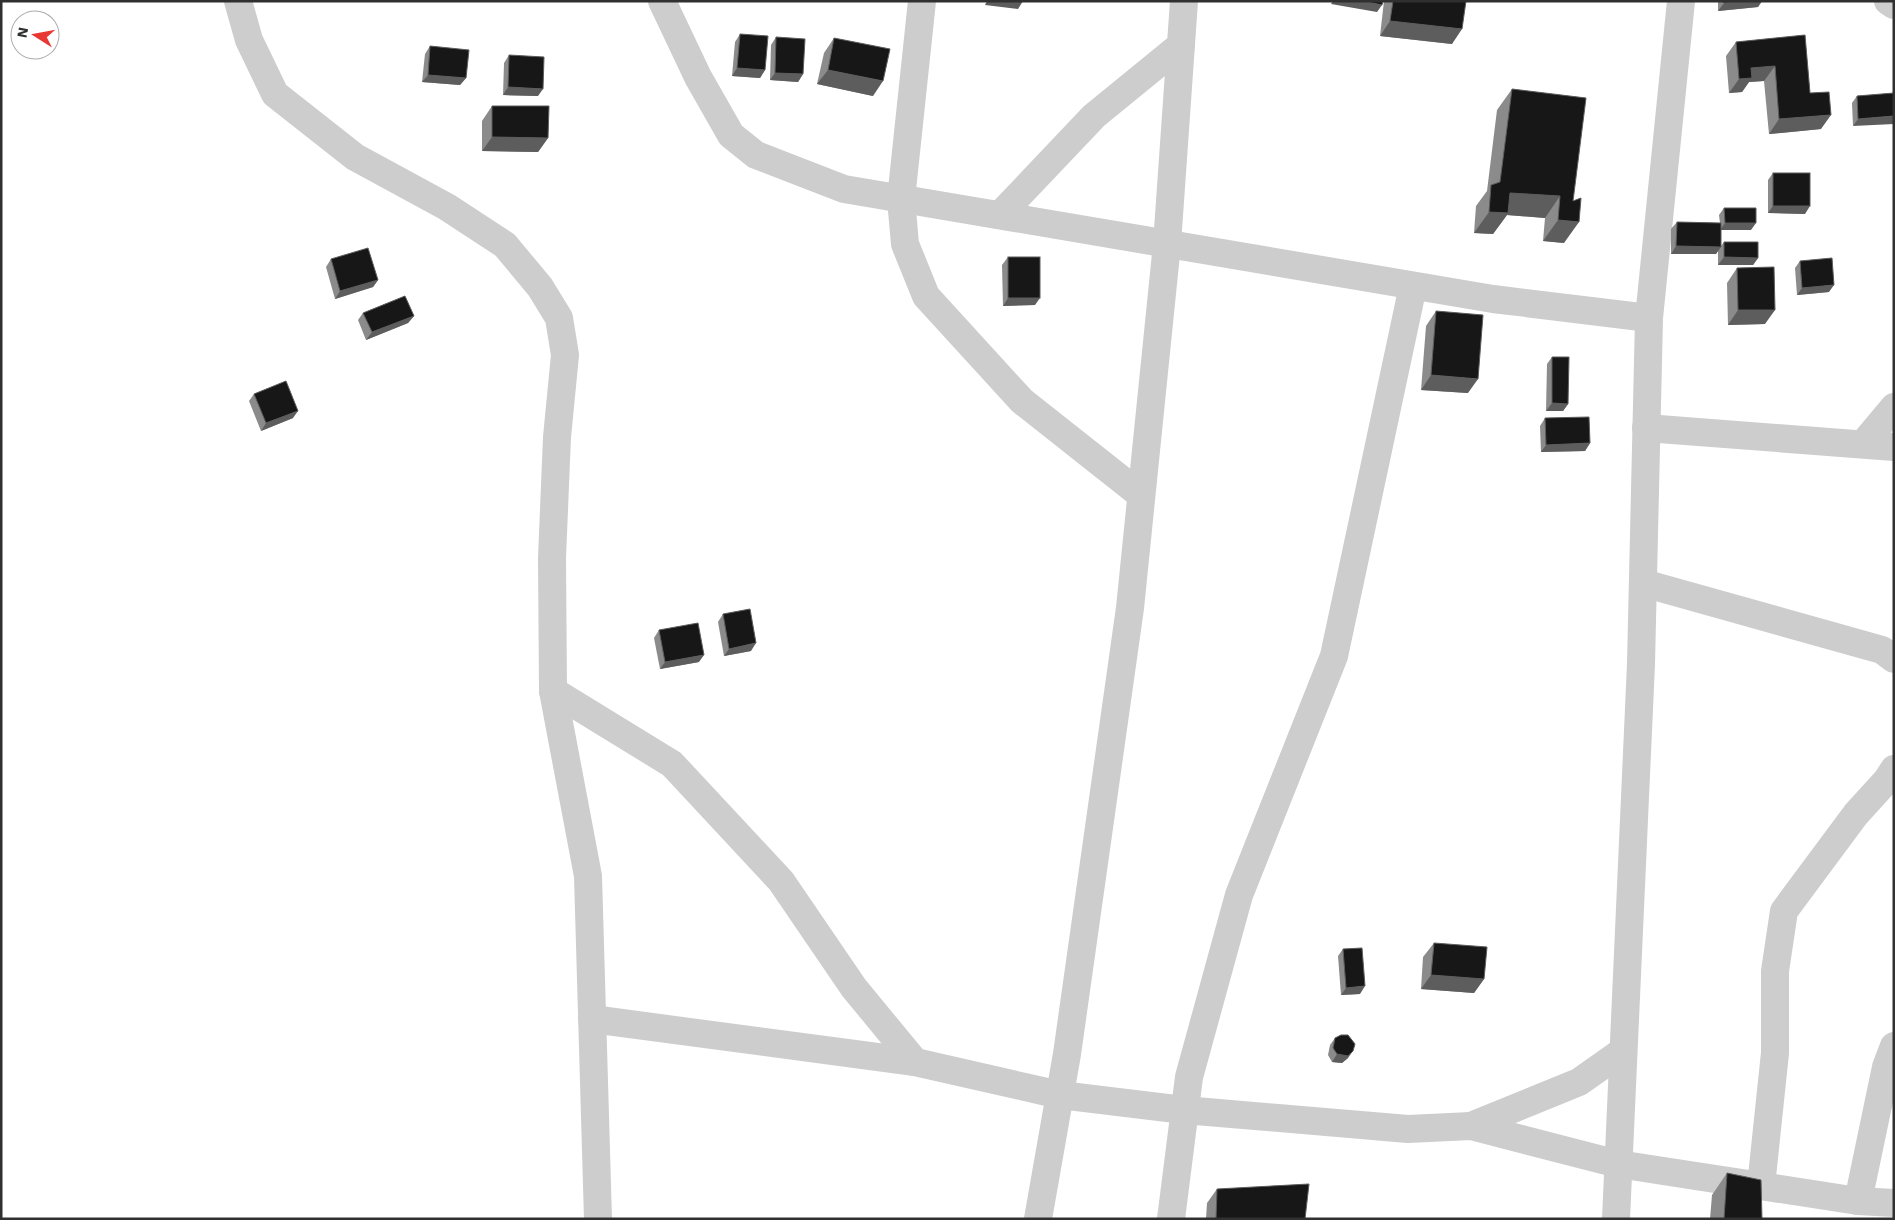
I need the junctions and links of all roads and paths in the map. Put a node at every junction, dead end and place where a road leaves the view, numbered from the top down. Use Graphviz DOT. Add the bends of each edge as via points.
graph roads {
  1 [pos="238,1"];
  2 [pos="662,1"];
  3 [pos="922,1"];
  4 [pos="1184,1"];
  5 [pos="1681,1"];
  6 [pos="1888,1"];
  7 [pos="1894,5"];
  8 [pos="1181,45"];
  9 [pos="901,199"];
  10 [pos="1000,215"];
  11 [pos="1168,244"];
  12 [pos="1413,286"];
  13 [pos="1649,318"];
  14 [pos="1894,408"];
  15 [pos="1646,428"];
  16 [pos="1863,444"];
  17 [pos="1894,447"];
  18 [pos="1141,495"];
  19 [pos="1643,583"];
  20 [pos="1894,658"];
  21 [pos="553,691"];
  22 [pos="1894,769"];
  23 [pos="592,1019"];
  24 [pos="1894,1046"];
  25 [pos="1624,1051"];
  26 [pos="915,1062"];
  27 [pos="1060,1095"];
  28 [pos="1184,1110"];
  29 [pos="1471,1126"];
  30 [pos="1618,1164"];
  31 [pos="1760,1186"];
  32 [pos="1858,1201"];
  33 [pos="1894,1203"];
  34 [pos="598,1219"];
  35 [pos="1038,1219"];
  36 [pos="1171,1219"];
  37 [pos="1616,1219"];
  1 -- 21 [label="street" via="249,40 275,94 355,157 447,207 505,245 540,287 560,318 565,355 557,436 552,558"];
  2 -- 9 [label="street" via="730,135 756,155 844,190"];
  3 -- 9 [label="street"];
  4 -- 8 [label="street"];
  5 -- 13 [label="street"];
  6 -- 7 [label="street"];
  8 -- 10 [label="street" via="1094,116"];
  8 -- 11 [label="street"];
  9 -- 10 [label="street"];
  9 -- 18 [label="street" via="904,244 926,296 1022,401"];
  10 -- 11 [label="street"];
  11 -- 12 [label="street"];
  11 -- 18 [label="street"];
  12 -- 13 [label="street"];
  12 -- 28 [label="street" via="1334,656 1239,895 1189,1077"];
  13 -- 15 [label="street"];
  14 -- 16 [label="street"];
  15 -- 16 [label="street"];
  15 -- 19 [label="street"];
  16 -- 17 [label="street"];
  18 -- 27 [label="street" via="1130,608"];
  19 -- 20 [label="street" via="1882,650"];
  19 -- 25 [label="street"];
  21 -- 23 [label="street" via="588,876"];
  21 -- 26 [label="street" via="672,764 781,881 854,988"];
  22 -- 31 [label="street" via="1784,911 1775,970 1775,1053"];
  23 -- 26 [label="street"];
  23 -- 34 [label="street"];
  24 -- 32 [label="street" via="1886,1067"];
  25 -- 29 [label="street" via="1578,1082"];
  25 -- 30 [label="street"];
  26 -- 27 [label="street"];
  27 -- 28 [label="street"];
  27 -- 35 [label="street"];
  28 -- 29 [label="street" via="1408,1129"];
  28 -- 36 [label="street"];
  29 -- 30 [label="street"];
  30 -- 31 [label="street"];
  30 -- 37 [label="street"];
  31 -- 32 [label="street"];
  32 -- 33 [label="street"];
}
